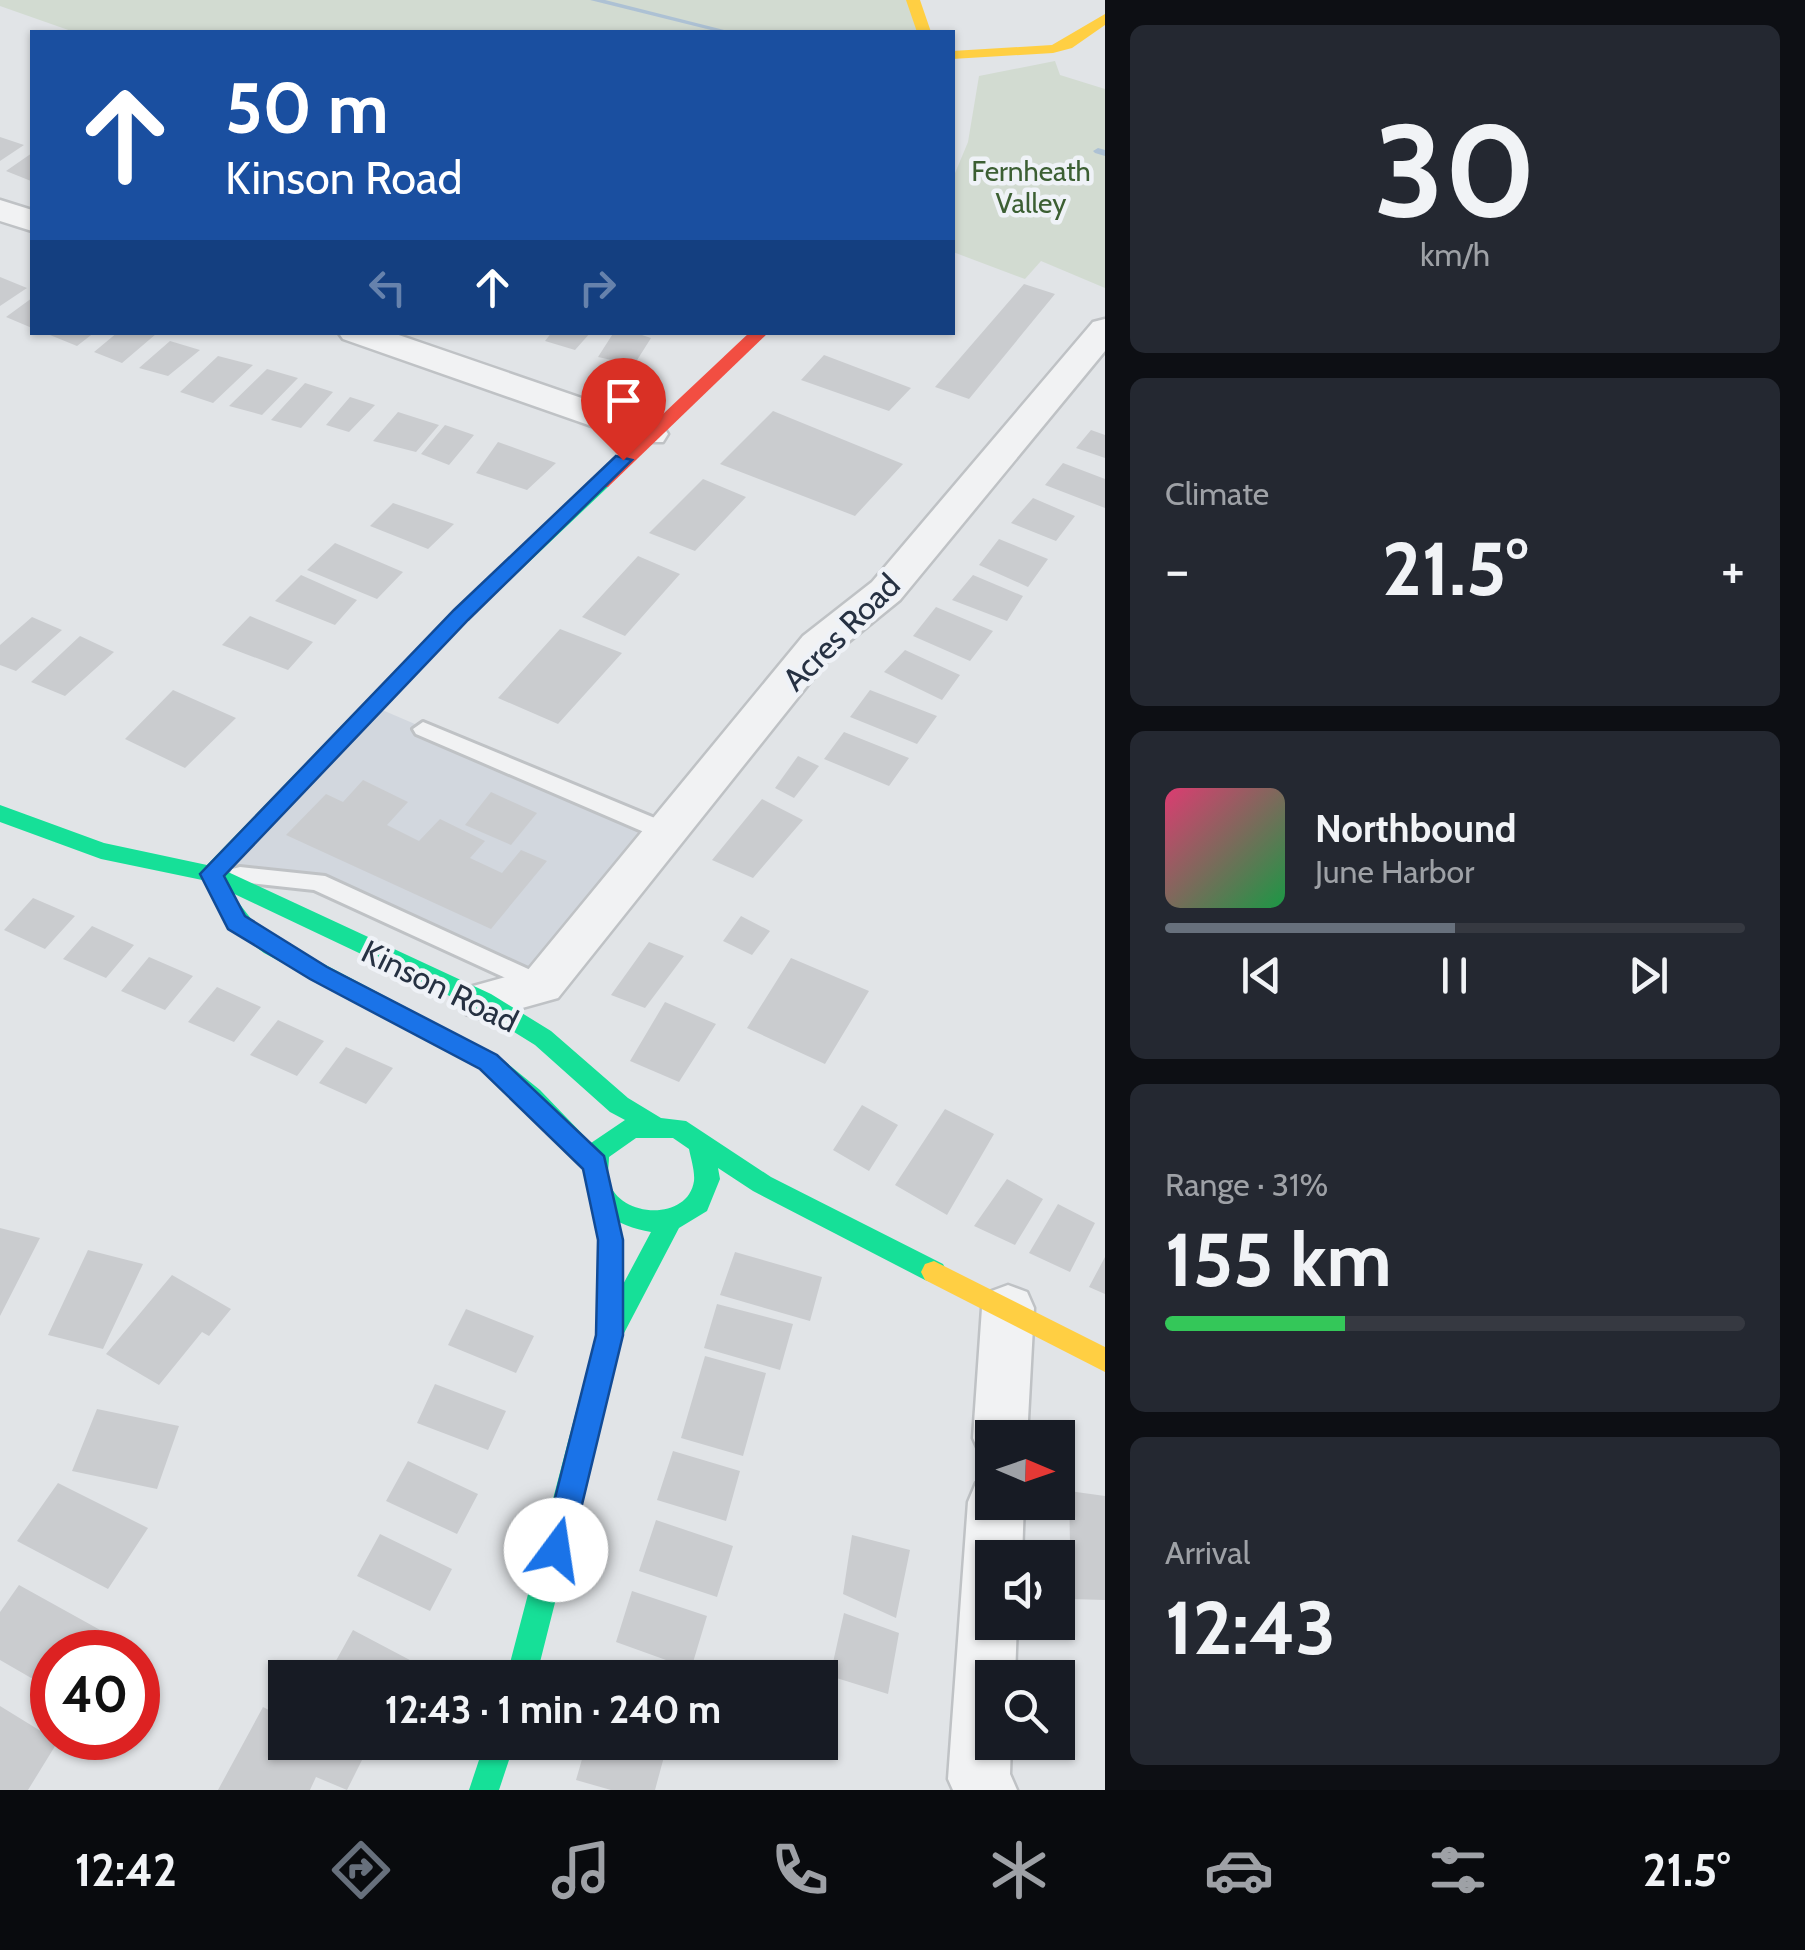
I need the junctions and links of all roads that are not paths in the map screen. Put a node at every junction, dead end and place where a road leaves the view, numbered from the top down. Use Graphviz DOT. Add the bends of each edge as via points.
graph roads {
  1 [pos="913,0"];
  2 [pos="1105,18"];
  3 [pos="923,30"];
  4 [pos="955,54"];
  5 [pos="0,210"];
  6 [pos="30,220"];
  7 [pos="1105,329"];
  8 [pos="365,335"];
  9 [pos="758,335"];
  10 [pos="650,434"];
  11 [pos="423,729"];
  12 [pos="0,813"];
  13 [pos="666,832"];
  14 [pos="212,874"];
  15 [pos="542,985"];
  16 [pos="483,1002"];
  17 [pos="543,1038"];
  18 [pos="651,1123"];
  19 [pos="700,1145"];
  20 [pos="595,1164"];
  21 [pos="604,1200"];
  22 [pos="755,1205"];
  23 [pos="802,1205"];
  24 [pos="724,1208"];
  25 [pos="680,1217"];
  26 [pos="608,1226"];
  27 [pos="610,1278"];
  28 [pos="1008,1308"];
  29 [pos="610,1335"];
  30 [pos="1105,1360"];
  31 [pos="1001,1420"];
  32 [pos="988,1640"];
  33 [pos="525,1660"];
  34 [pos="494,1760"];
  35 [pos="484,1790"];
  36 [pos="986,1790"];
  1 -- 3 [label="street"];
  2 -- 4 [label="street" via="1067,45"];
  5 -- 6 [label="street"];
  7 -- 13 [label="street, Acres Road" via="886,590 818,646"];
  8 -- 10 [label="street"];
  9 -- 10 [label="street"];
  10 -- 14 [label="street" via="461,615"];
  11 -- 13 [label="lane"];
  12 -- 14 [label="street, Kinson Road" via="101,850"];
  13 -- 15 [label="street, Acres Road"];
  14 -- 15 [label="lane" via="317,882"];
  14 -- 16 [label="street, Kinson Road"];
  14 -- 20 [label="street, Kinson Road" via="236,922 489,1062"];
  15 -- 16 [label="street"];
  15 -- 17 [label="street"];
  16 -- 17 [label="street, Kinson Road"];
  17 -- 18 [label="street, Kinson Road" via="619,1105"];
  18 -- 19 [label="street, Kinson Road" via="677,1128"];
  18 -- 20 [label="street" via="610,1138"];
  19 -- 23 [label="street, Kinson Road"];
  19 -- 25 [label="street" via="712,1174 710,1189"];
  20 -- 21 [label="street"];
  21 -- 25 [label="street" via="628,1218"];
  21 -- 26 [label="street"];
  22 -- 23 [label="street, Kinson Road"];
  23 -- 28 [label="street, Kinson Road"];
  24 -- 25 [label="street"];
  25 -- 29 [label="street"];
  27 -- 29 [label="street"];
  28 -- 30 [label="street, Kinson Road"];
  28 -- 31 [label="street"];
  29 -- 33 [label="street"];
  32 -- 36 [label="street" via="979,1779"];
  34 -- 35 [label="street"];
}
